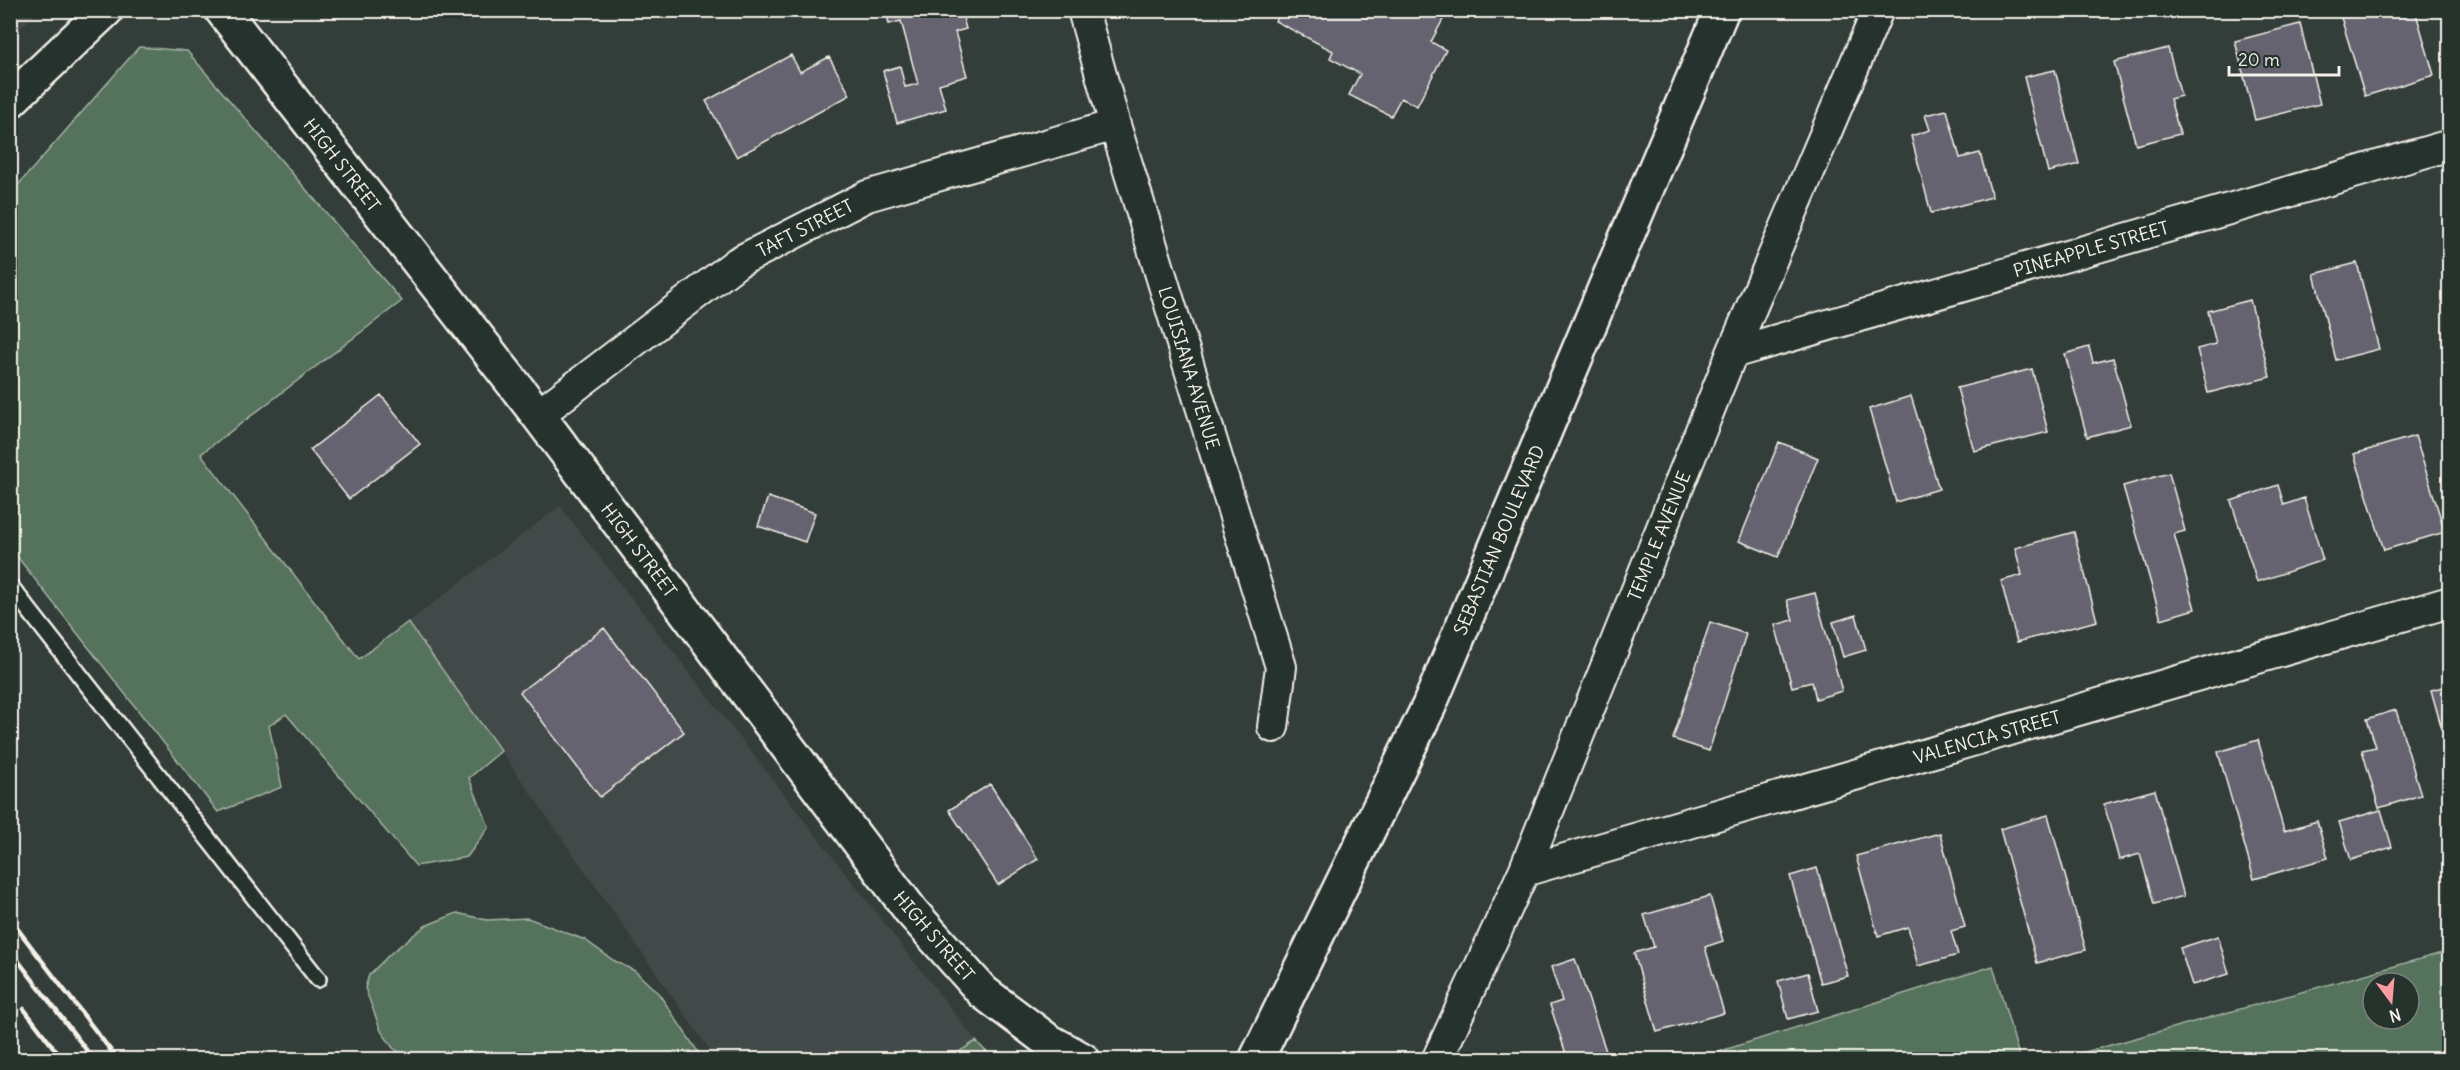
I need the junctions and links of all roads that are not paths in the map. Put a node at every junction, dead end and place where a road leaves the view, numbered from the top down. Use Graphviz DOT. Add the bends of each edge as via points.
graph roads {
  1 [pos="106,10"];
  2 [pos="222,10"];
  3 [pos="1083,10"];
  4 [pos="1722,10"];
  5 [pos="1878,10"];
  6 [pos="10,101"];
  7 [pos="1115,125"];
  8 [pos="2450,145"];
  9 [pos="1732,353"];
  10 [pos="538,415"];
  11 [pos="10,586"];
  12 [pos="2450,602"];
  13 [pos="1273,727"];
  14 [pos="1524,871"];
  15 [pos="318,980"];
  16 [pos="1083,1059"];
  17 [pos="1256,1059"];
  18 [pos="1437,1059"];
  1 -- 6 [label="street"];
  2 -- 10 [label="street, HIGH STREET"];
  3 -- 7 [label="street, LOUISIANA AVENUE"];
  4 -- 17 [label="street, SEBASTIAN BOULEVARD" via="1429,706"];
  5 -- 9 [label="street, TEMPLE AVENUE"];
  7 -- 10 [label="street, TAFT STREET" via="867,196 738,262"];
  7 -- 13 [label="street, LOUISIANA AVENUE" via="1281,667"];
  8 -- 9 [label="street, PINEAPPLE STREET"];
  9 -- 14 [label="street, TEMPLE AVENUE"];
  10 -- 16 [label="street, HIGH STREET" via="911,911 983,992 1047,1040"];
  11 -- 15 [label="lane"];
  12 -- 14 [label="street, VALENCIA STREET"];
  14 -- 18 [label="street, TEMPLE AVENUE"];
}
